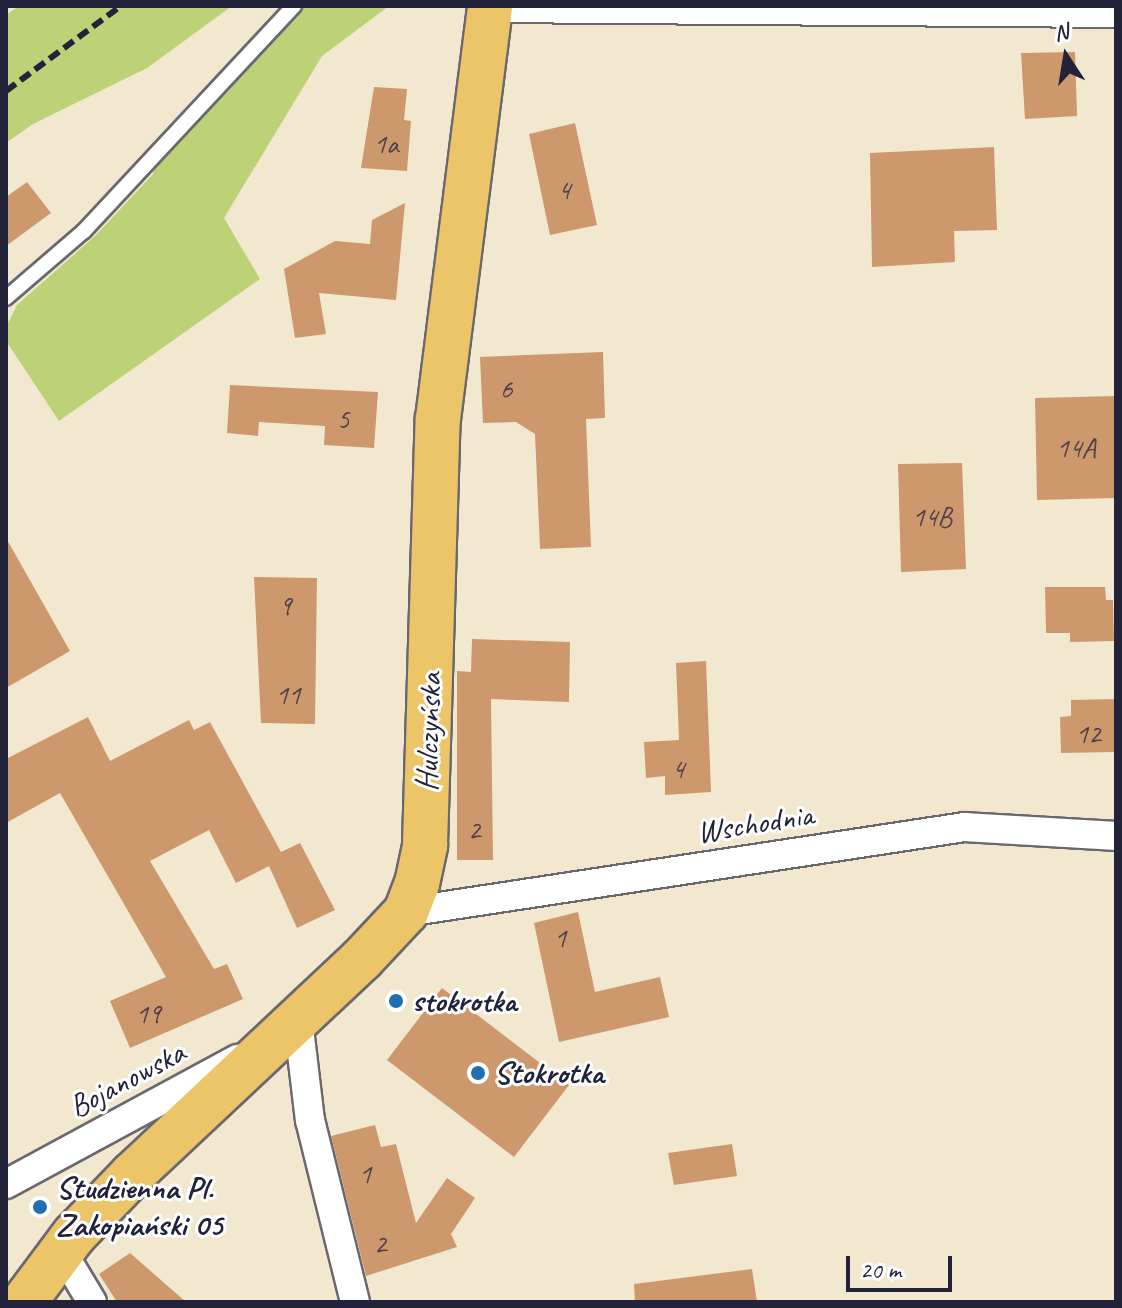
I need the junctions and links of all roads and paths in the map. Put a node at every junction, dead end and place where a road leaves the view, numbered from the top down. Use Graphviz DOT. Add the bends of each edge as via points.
graph roads {
  1 [pos="294,6"];
  2 [pos="490,7"];
  3 [pos="1116,13"];
  4 [pos="6,298"];
  5 [pos="1116,836"];
  6 [pos="406,912"];
  7 [pos="289,1028"];
  8 [pos="6,1184"];
  9 [pos="62,1252"];
  10 [pos="24,1302"];
  11 [pos="92,1302"];
  12 [pos="355,1302"];
  1 -- 4 [label="lane" via="84,231"];
  2 -- 3 [label="street"];
  2 -- 6 [label="main road, Hulczyńska" via="438,419 425,845"];
  5 -- 6 [label="street, Wschodnia" via="965,827"];
  6 -- 7 [label="main road, Hulczyńska"];
  7 -- 8 [label="street, Bojanowska"];
  7 -- 9 [label="main road, Hulczyńska" via="183,1123"];
  7 -- 12 [label="street"];
  9 -- 10 [label="main road, Hulczyńska"];
  9 -- 11 [label="street"];
}
